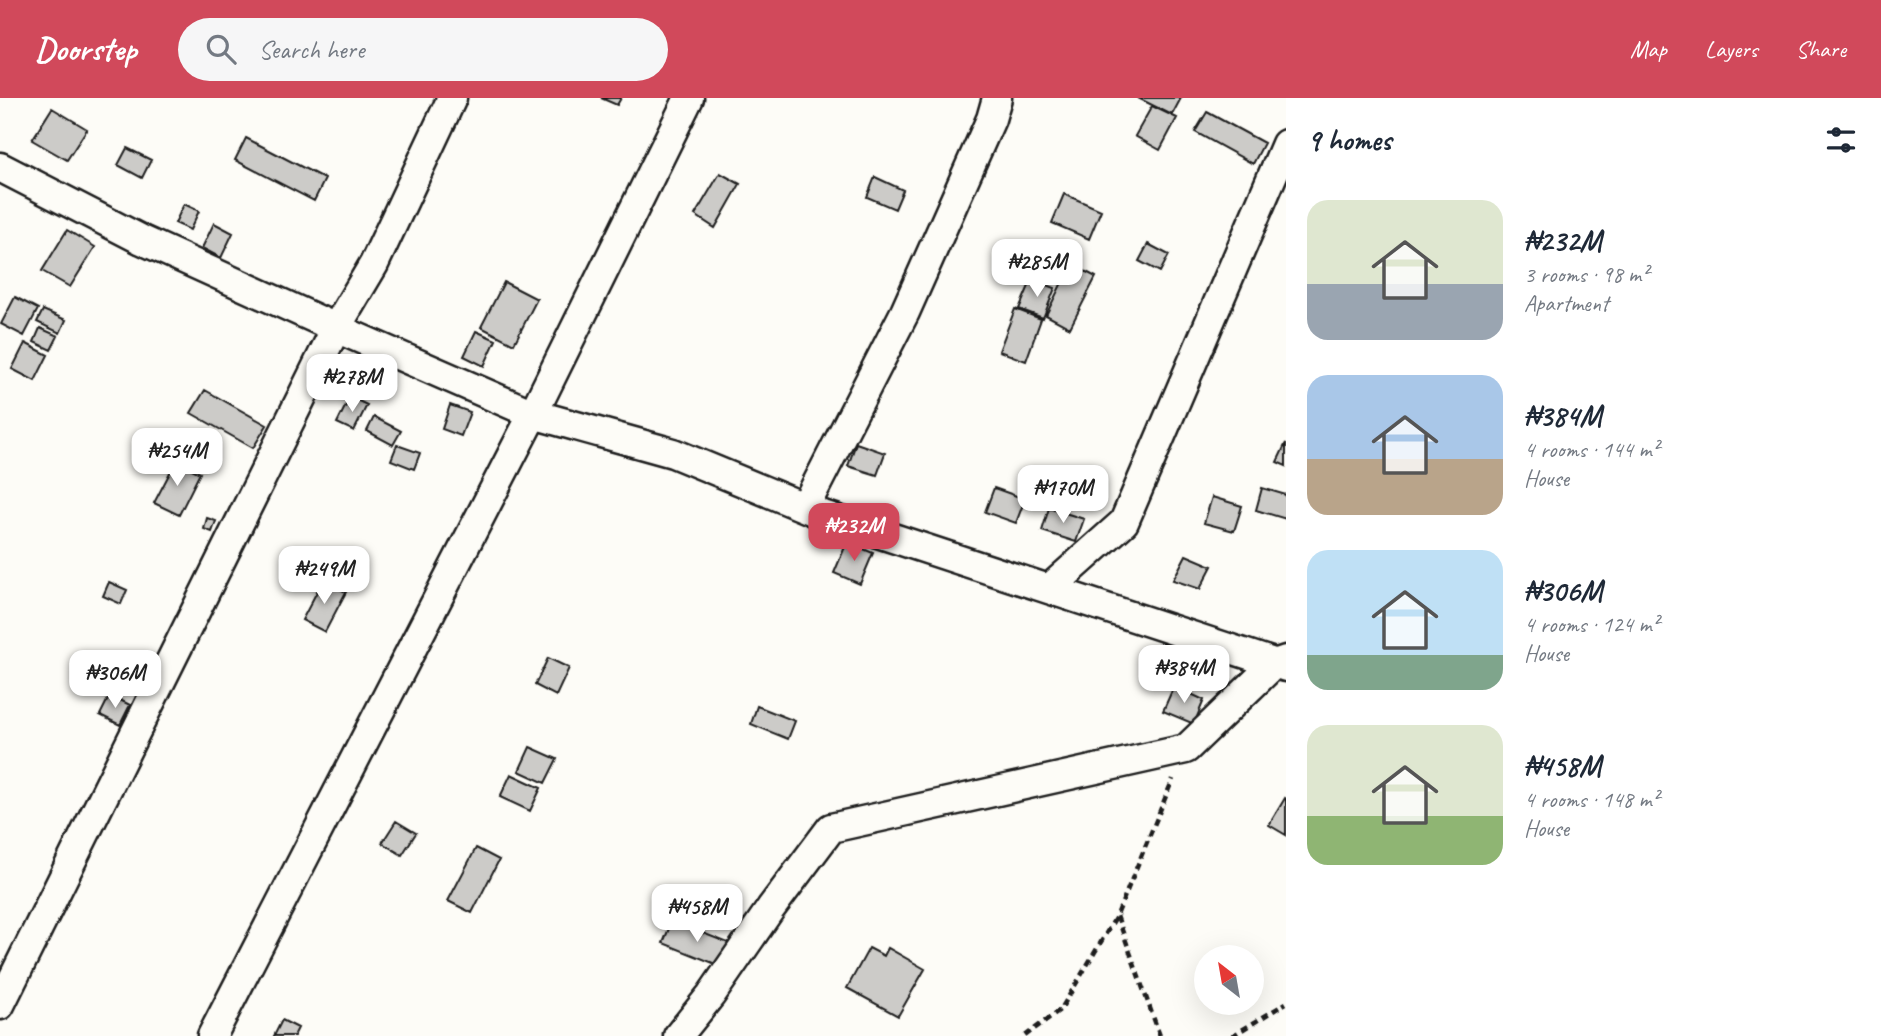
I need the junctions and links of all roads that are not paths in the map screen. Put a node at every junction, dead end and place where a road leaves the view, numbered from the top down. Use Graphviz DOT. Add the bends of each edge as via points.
graph roads {
  1 [pos="452,98"];
  2 [pos="689,98"];
  3 [pos="997,98"];
  4 [pos="1286,144"];
  5 [pos="0,167"];
  6 [pos="336,328"];
  7 [pos="533,414"];
  8 [pos="805,507"];
  9 [pos="1049,589"];
  10 [pos="1282,664"];
  11 [pos="0,1005"];
  12 [pos="212,1036"];
  13 [pos="678,1036"];
  1 -- 6 [label="street" via="374,264"];
  2 -- 7 [label="street"];
  3 -- 8 [label="street" via="905,312"];
  4 -- 9 [label="street" via="1124,522"];
  5 -- 6 [label="street" via="142,240"];
  6 -- 7 [label="street"];
  6 -- 11 [label="street"];
  7 -- 8 [label="street" via="674,453"];
  7 -- 12 [label="street"];
  8 -- 9 [label="street"];
  9 -- 10 [label="street"];
  10 -- 13 [label="street" via="1186,749 831,828"];
}
